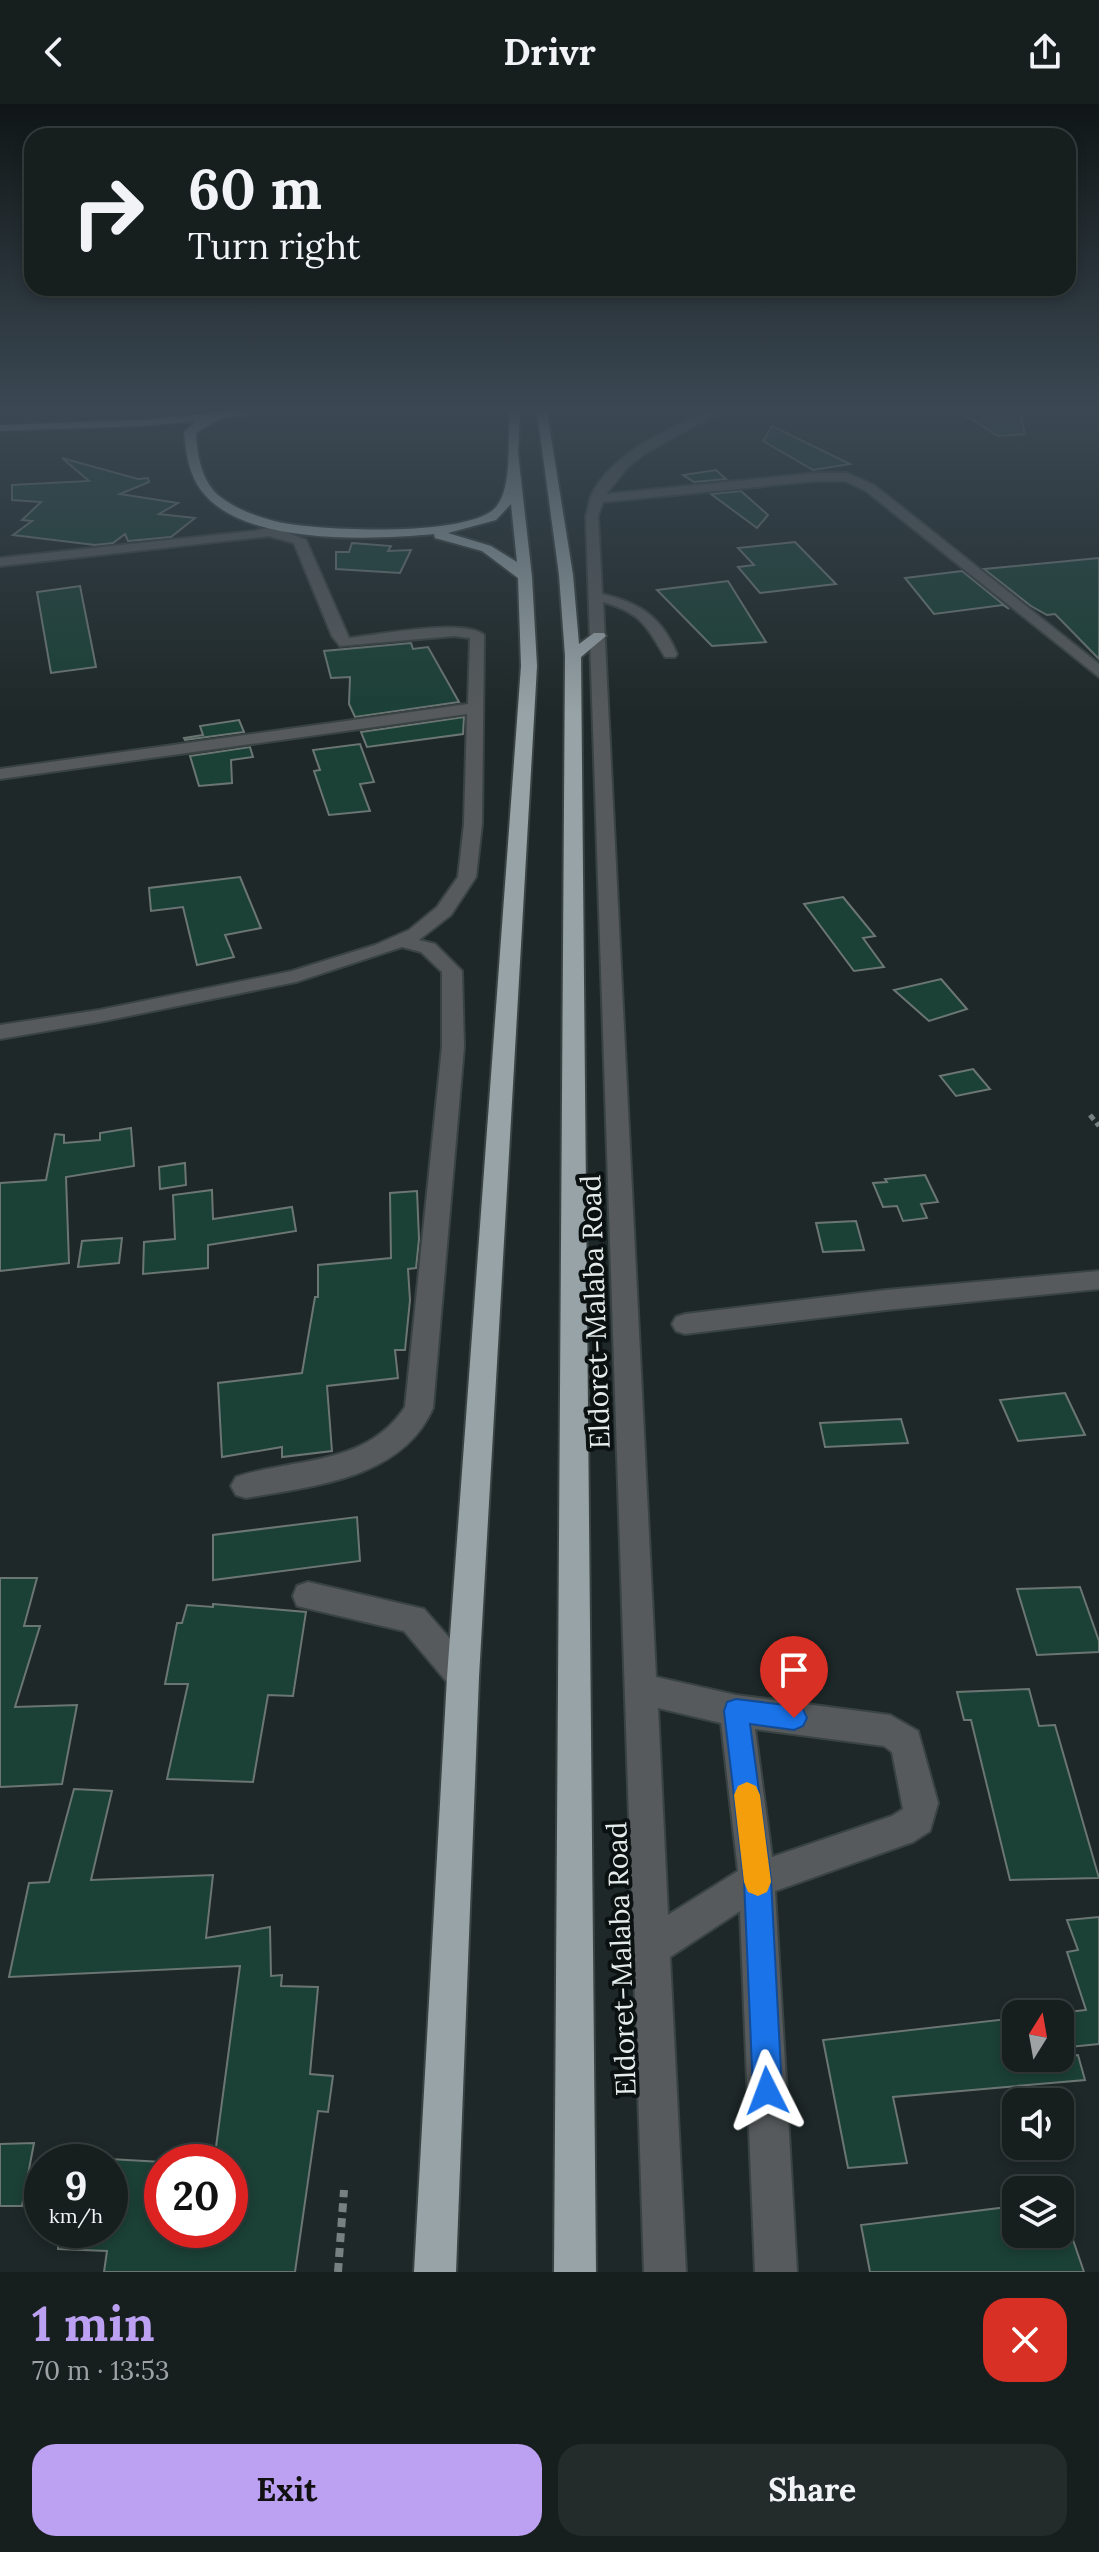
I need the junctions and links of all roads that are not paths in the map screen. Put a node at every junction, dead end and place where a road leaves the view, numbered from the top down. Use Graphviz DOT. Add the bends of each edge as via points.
graph roads {
  1 [pos="243,513"];
  2 [pos="494,513"];
  3 [pos="519,513"];
  4 [pos="557,513"];
  5 [pos="593,513"];
  6 [pos="901,513"];
  7 [pos="280,530"];
  8 [pos="382,531"];
  9 [pos="0,562"];
  10 [pos="525,577"];
  11 [pos="598,597"];
  12 [pos="599,636"];
  13 [pos="670,654"];
  14 [pos="573,656"];
  15 [pos="1099,672"];
  16 [pos="475,708"];
  17 [pos="0,774"];
  18 [pos="400,941"];
  19 [pos="0,1032"];
  20 [pos="1099,1280"];
  21 [pos="685,1324"];
  22 [pos="246,1486"];
  23 [pos="308,1596"];
  24 [pos="463,1677"];
  25 [pos="642,1689"];
  26 [pos="736,1711"];
  27 [pos="757,1880"];
  28 [pos="652,1947"];
  29 [pos="435,2272"];
  30 [pos="575,2272"];
  31 [pos="665,2272"];
  32 [pos="776,2272"];
  1 -- 7 [label="highway"];
  2 -- 8 [label="highway" via="458,527"];
  3 -- 10 [label="highway"];
  4 -- 14 [label="highway, Eldoret-Malaba Road"];
  5 -- 11 [label="street, Eldoret-Malaba Road"];
  6 -- 15 [label="street"];
  7 -- 8 [label="highway"];
  7 -- 9 [label="street"];
  7 -- 16 [label="street" via="299,540 345,643 454,632 477,635"];
  8 -- 10 [label="highway" via="468,540 493,550"];
  10 -- 24 [label="highway" via="529,666"];
  11 -- 12 [label="street, Eldoret-Malaba Road"];
  11 -- 13 [label="street" via="622,602 658,625"];
  12 -- 14 [label="highway"];
  12 -- 25 [label="street, Eldoret-Malaba Road"];
  14 -- 30 [label="highway, Eldoret-Malaba Road"];
  16 -- 17 [label="street"];
  16 -- 18 [label="street" via="467,877 444,911"];
  18 -- 19 [label="street" via="296,976"];
  18 -- 22 [label="street" via="428,948 452,971 453,1047 417,1412 398,1438 373,1456"];
  20 -- 21 [label="street"];
  23 -- 24 [label="street" via="413,1619"];
  24 -- 29 [label="highway"];
  25 -- 26 [label="street"];
  25 -- 28 [label="street, Eldoret-Malaba Road"];
  26 -- 27 [label="street"];
  26 -- 27 [label="street" via="890,1731 906,1742 921,1803 918,1819 901,1830"];
  27 -- 28 [label="street"];
  27 -- 32 [label="street"];
  28 -- 31 [label="street, Eldoret-Malaba Road"];
}
